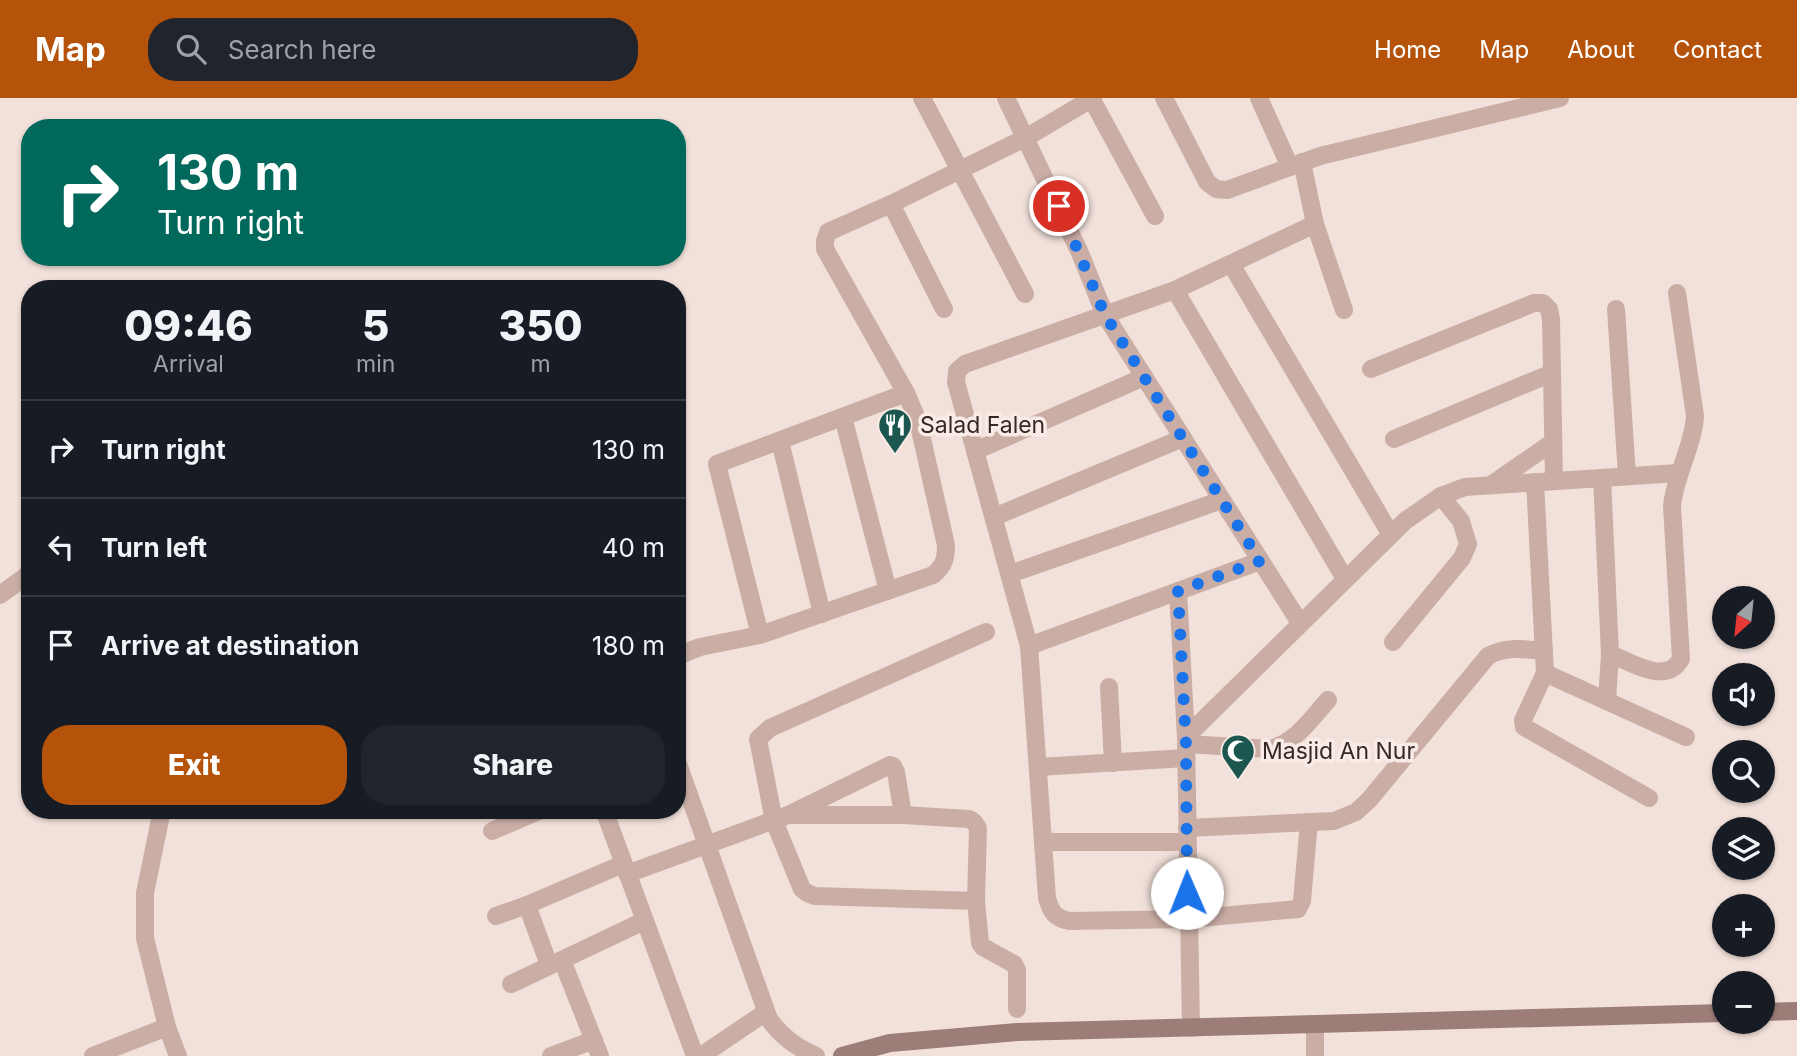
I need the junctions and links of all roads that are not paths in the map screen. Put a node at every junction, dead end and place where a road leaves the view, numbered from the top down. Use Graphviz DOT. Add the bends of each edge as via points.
graph roads {
  1 [pos="922,98"];
  2 [pos="1006,98"];
  3 [pos="1092,98"];
  4 [pos="1164,98"];
  5 [pos="1259,98"];
  6 [pos="1560,98"];
  7 [pos="1027,137"];
  8 [pos="1296,165"];
  9 [pos="959,170"];
  10 [pos="891,204"];
  11 [pos="1155,216"];
  12 [pos="1315,224"];
  13 [pos="1231,264"];
  14 [pos="1175,290"];
  15 [pos="1677,293"];
  16 [pos="1025,294"];
  17 [pos="944,309"];
  18 [pos="1616,309"];
  19 [pos="1344,310"];
  20 [pos="1105,315"];
  21 [pos="1371,369"];
  22 [pos="1552,373"];
  23 [pos="1144,377"];
  24 [pos="906,393"];
  25 [pos="843,417"];
  26 [pos="1183,438"];
  27 [pos="1394,439"];
  28 [pos="780,441"];
  29 [pos="1553,442"];
  30 [pos="975,451"];
  31 [pos="1678,473"];
  32 [pos="1627,476"];
  33 [pos="1602,478"];
  34 [pos="1554,481"];
  35 [pos="1535,482"];
  36 [pos="1491,485"];
  37 [pos="1441,496"];
  38 [pos="1222,500"];
  39 [pos="994,517"];
  40 [pos="1391,535"];
  41 [pos="1260,561"];
  42 [pos="1010,574"];
  43 [pos="21,579"];
  44 [pos="1345,579"];
  45 [pos="888,591"];
  46 [pos="1178,591"];
  47 [pos="0,594"];
  48 [pos="822,614"];
  49 [pos="1300,624"];
  50 [pos="986,632"];
  51 [pos="760,635"];
  52 [pos="1393,642"];
  53 [pos="1029,646"];
  54 [pos="1544,651"];
  55 [pos="686,652"];
  56 [pos="1610,654"];
  57 [pos="1545,673"];
  58 [pos="1109,687"];
  59 [pos="1328,700"];
  60 [pos="1607,701"];
  61 [pos="1686,737"];
  62 [pos="1186,747"];
  63 [pos="1113,763"];
  64 [pos="1038,768"];
  65 [pos="686,785"];
  66 [pos="1649,798"];
  67 [pos="903,815"];
  68 [pos="781,818"];
  69 [pos="160,819"];
  70 [pos="520,819"];
  71 [pos="607,819"];
  72 [pos="1308,822"];
  73 [pos="492,831"];
  74 [pos="1187,835"];
  75 [pos="1043,842"];
  76 [pos="708,845"];
  77 [pos="625,869"];
  78 [pos="976,901"];
  79 [pos="527,905"];
  80 [pos="496,916"];
  81 [pos="1188,919"];
  82 [pos="644,921"];
  83 [pos="555,962"];
  84 [pos="511,984"];
  85 [pos="1017,1009"];
  86 [pos="1797,1011"];
  87 [pos="766,1012"];
  88 [pos="1775,1012"];
  89 [pos="1712,1013"];
  90 [pos="1315,1026"];
  91 [pos="167,1027"];
  92 [pos="1191,1028"];
  93 [pos="597,1048"];
  94 [pos="93,1056"];
  95 [pos="178,1056"];
  96 [pos="551,1056"];
  97 [pos="695,1056"];
  98 [pos="701,1056"];
  99 [pos="816,1056"];
  100 [pos="842,1056"];
  101 [pos="1315,1056"];
  1 -- 9 [label="street"];
  2 -- 7 [label="street"];
  3 -- 7 [label="street"];
  3 -- 11 [label="street"];
  4 -- 8 [label="street" via="1207,182 1216,189 1227,190"];
  5 -- 8 [label="street"];
  6 -- 8 [label="street"];
  7 -- 9 [label="street"];
  7 -- 20 [label="street"];
  8 -- 12 [label="street"];
  9 -- 10 [label="street"];
  9 -- 16 [label="street"];
  10 -- 17 [label="street"];
  10 -- 24 [label="street" via="828,232 825,250"];
  12 -- 13 [label="street"];
  12 -- 19 [label="street"];
  13 -- 14 [label="street"];
  13 -- 40 [label="street"];
  14 -- 20 [label="street"];
  14 -- 44 [label="street"];
  15 -- 31 [label="street" via="1695,416"];
  18 -- 32 [label="street"];
  20 -- 23 [label="street"];
  20 -- 30 [label="street" via="965,364 957,371"];
  21 -- 22 [label="street" via="1543,303 1551,319"];
  22 -- 27 [label="street"];
  22 -- 29 [label="street"];
  23 -- 26 [label="street"];
  23 -- 30 [label="street"];
  24 -- 25 [label="street"];
  24 -- 45 [label="street" via="918,421 946,558 933,575"];
  25 -- 28 [label="street"];
  25 -- 45 [label="street"];
  26 -- 38 [label="street"];
  26 -- 39 [label="street"];
  28 -- 48 [label="street"];
  28 -- 51 [label="street" via="717,464"];
  29 -- 34 [label="street"];
  29 -- 36 [label="street"];
  30 -- 39 [label="street"];
  31 -- 32 [label="street"];
  31 -- 56 [label="street" via="1672,506 1681,659 1665,673"];
  32 -- 33 [label="street"];
  33 -- 34 [label="street"];
  33 -- 56 [label="street"];
  34 -- 35 [label="street"];
  35 -- 36 [label="street"];
  35 -- 54 [label="street"];
  36 -- 37 [label="street" via="1465,487"];
  37 -- 40 [label="street"];
  37 -- 52 [label="street" via="1461,521 1468,544 1462,558"];
  38 -- 41 [label="street"];
  38 -- 42 [label="street"];
  39 -- 42 [label="street"];
  40 -- 44 [label="street"];
  41 -- 46 [label="street"];
  41 -- 49 [label="street"];
  42 -- 53 [label="street"];
  43 -- 47 [label="street"];
  44 -- 49 [label="street"];
  45 -- 48 [label="street"];
  46 -- 53 [label="street"];
  46 -- 62 [label="street"];
  48 -- 51 [label="street"];
  49 -- 62 [label="street"];
  50 -- 68 [label="street" via="763,733 758,739"];
  51 -- 55 [label="street"];
  53 -- 64 [label="street"];
  54 -- 57 [label="street"];
  54 -- 72 [label="street" via="1517,648 1488,656 1363,806 1334,821"];
  56 -- 60 [label="street"];
  57 -- 60 [label="street"];
  57 -- 66 [label="street" via="1524,727"];
  58 -- 63 [label="street"];
  59 -- 62 [label="street" via="1283,746"];
  60 -- 61 [label="street"];
  62 -- 63 [label="street"];
  62 -- 74 [label="street"];
  63 -- 64 [label="street"];
  64 -- 75 [label="street"];
  65 -- 76 [label="street"];
  67 -- 68 [label="street"];
  67 -- 68 [label="street" via="896,772 890,765"];
  67 -- 78 [label="street" via="974,822 978,828"];
  68 -- 76 [label="street"];
  68 -- 78 [label="street" via="807,893"];
  69 -- 91 [label="street" via="145,893 145,938"];
  70 -- 73 [label="street"];
  71 -- 77 [label="street"];
  72 -- 74 [label="street"];
  72 -- 81 [label="street" via="1300,908"];
  74 -- 75 [label="street"];
  74 -- 81 [label="street"];
  75 -- 81 [label="street" via="1047,898 1059,919"];
  76 -- 77 [label="street"];
  76 -- 87 [label="street"];
  77 -- 79 [label="street"];
  77 -- 82 [label="street"];
  78 -- 85 [label="street" via="980,943 1009,959 1017,970"];
  79 -- 80 [label="street"];
  79 -- 83 [label="street"];
  81 -- 92 [label="street"];
  82 -- 83 [label="street"];
  82 -- 97 [label="street"];
  83 -- 84 [label="street"];
  83 -- 93 [label="street"];
  86 -- 88 [label="street"];
  87 -- 98 [label="street"];
  87 -- 99 [label="street" via="778,1033"];
  89 -- 90 [label="street"];
  90 -- 92 [label="street"];
  90 -- 101 [label="street"];
  91 -- 94 [label="street"];
  91 -- 95 [label="street"];
  92 -- 100 [label="street" via="1017,1032 891,1043"];
  93 -- 96 [label="street"];
}
